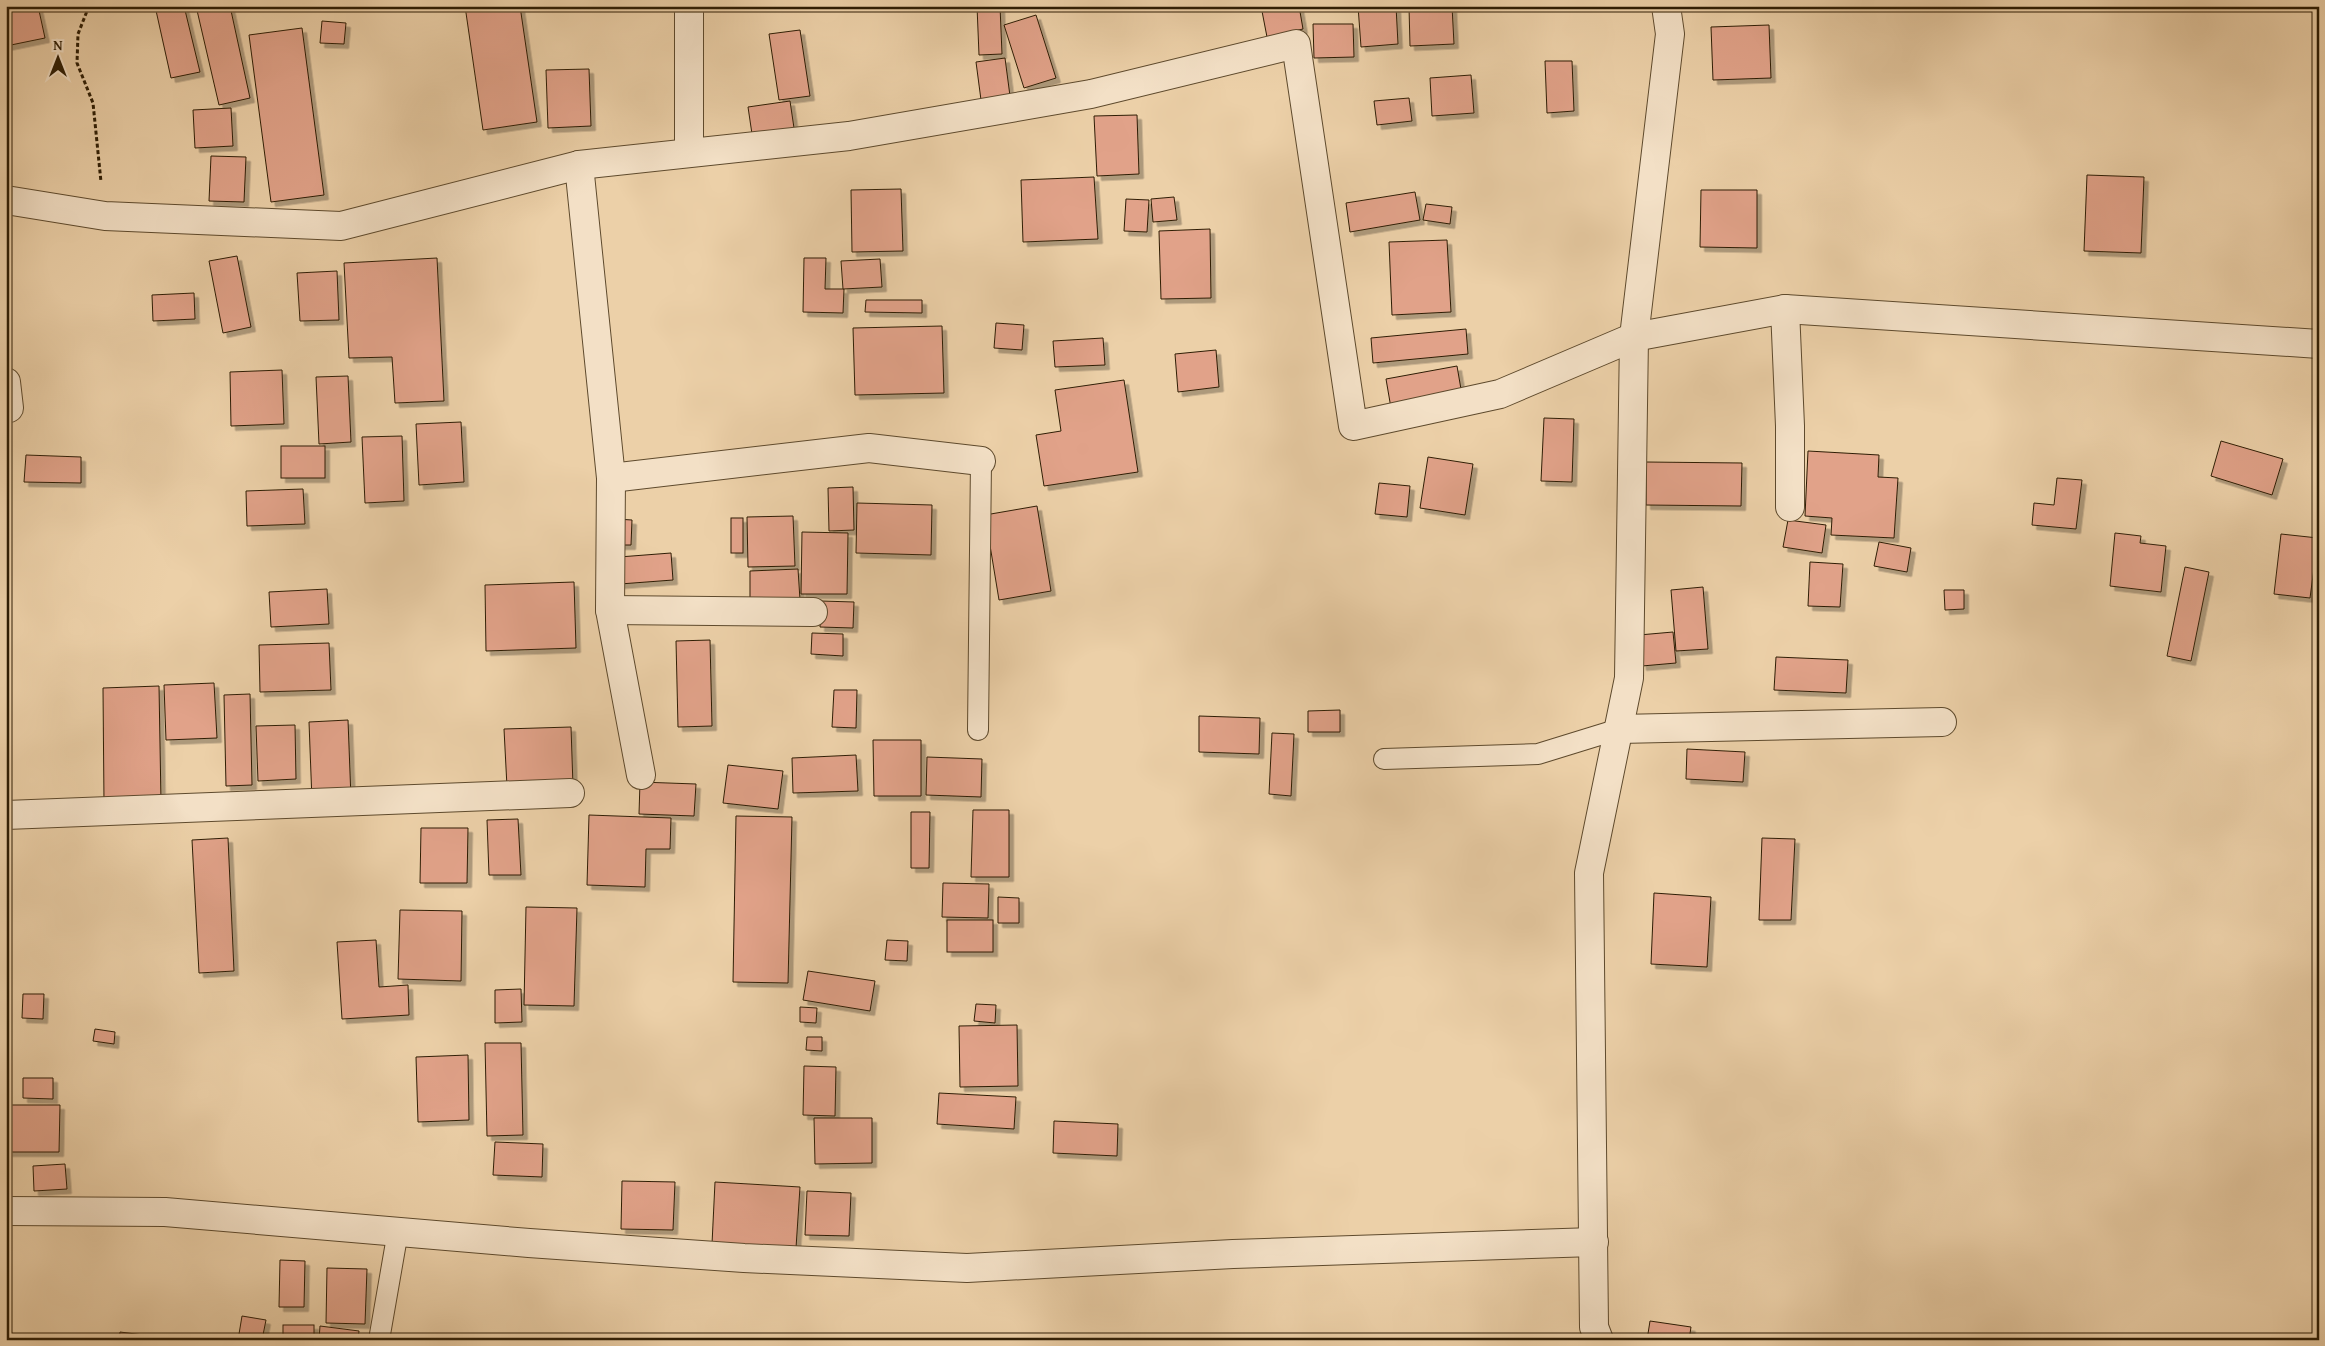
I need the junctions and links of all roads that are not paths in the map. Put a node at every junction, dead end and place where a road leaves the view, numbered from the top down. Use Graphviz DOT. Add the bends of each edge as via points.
graph roads {
  1 [pos="688,6"];
  2 [pos="1666,6"];
  3 [pos="689,152"];
  4 [pos="579,165"];
  5 [pos="6,200"];
  6 [pos="1785,309"];
  7 [pos="1634,337"];
  8 [pos="2319,344"];
  9 [pos="981,461"];
  10 [pos="611,478"];
  11 [pos="1790,507"];
  12 [pos="610,610"];
  13 [pos="813,612"];
  14 [pos="1942,722"];
  15 [pos="1619,729"];
  16 [pos="978,730"];
  17 [pos="1384,759"];
  18 [pos="641,776"];
  19 [pos="570,793"];
  20 [pos="6,815"];
  21 [pos="6,1210"];
  22 [pos="398,1231"];
  23 [pos="1594,1242"];
  24 [pos="379,1340"];
  25 [pos="1599,1340"];
  1 -- 3 [label="street"];
  2 -- 7 [label="street" via="1670,34"];
  3 -- 4 [label="street"];
  3 -- 7 [label="street" via="850,136 1091,94 1296,44 1353,426 1500,394"];
  4 -- 5 [label="street" via="341,226 104,216"];
  4 -- 10 [label="street"];
  6 -- 7 [label="street"];
  6 -- 8 [label="street"];
  6 -- 11 [label="street"];
  7 -- 15 [label="street" via="1629,678"];
  9 -- 10 [label="street" via="869,448"];
  9 -- 16 [label="lane"];
  10 -- 12 [label="street"];
  12 -- 13 [label="street"];
  12 -- 18 [label="street"];
  14 -- 15 [label="street"];
  15 -- 17 [label="lane" via="1538,754"];
  15 -- 23 [label="street" via="1589,873"];
  19 -- 20 [label="street"];
  21 -- 22 [label="street" via="165,1212"];
  22 -- 23 [label="street" via="744,1258 967,1268 1233,1254"];
  22 -- 24 [label="lane"];
  23 -- 25 [label="street" via="1594,1327"];
}
